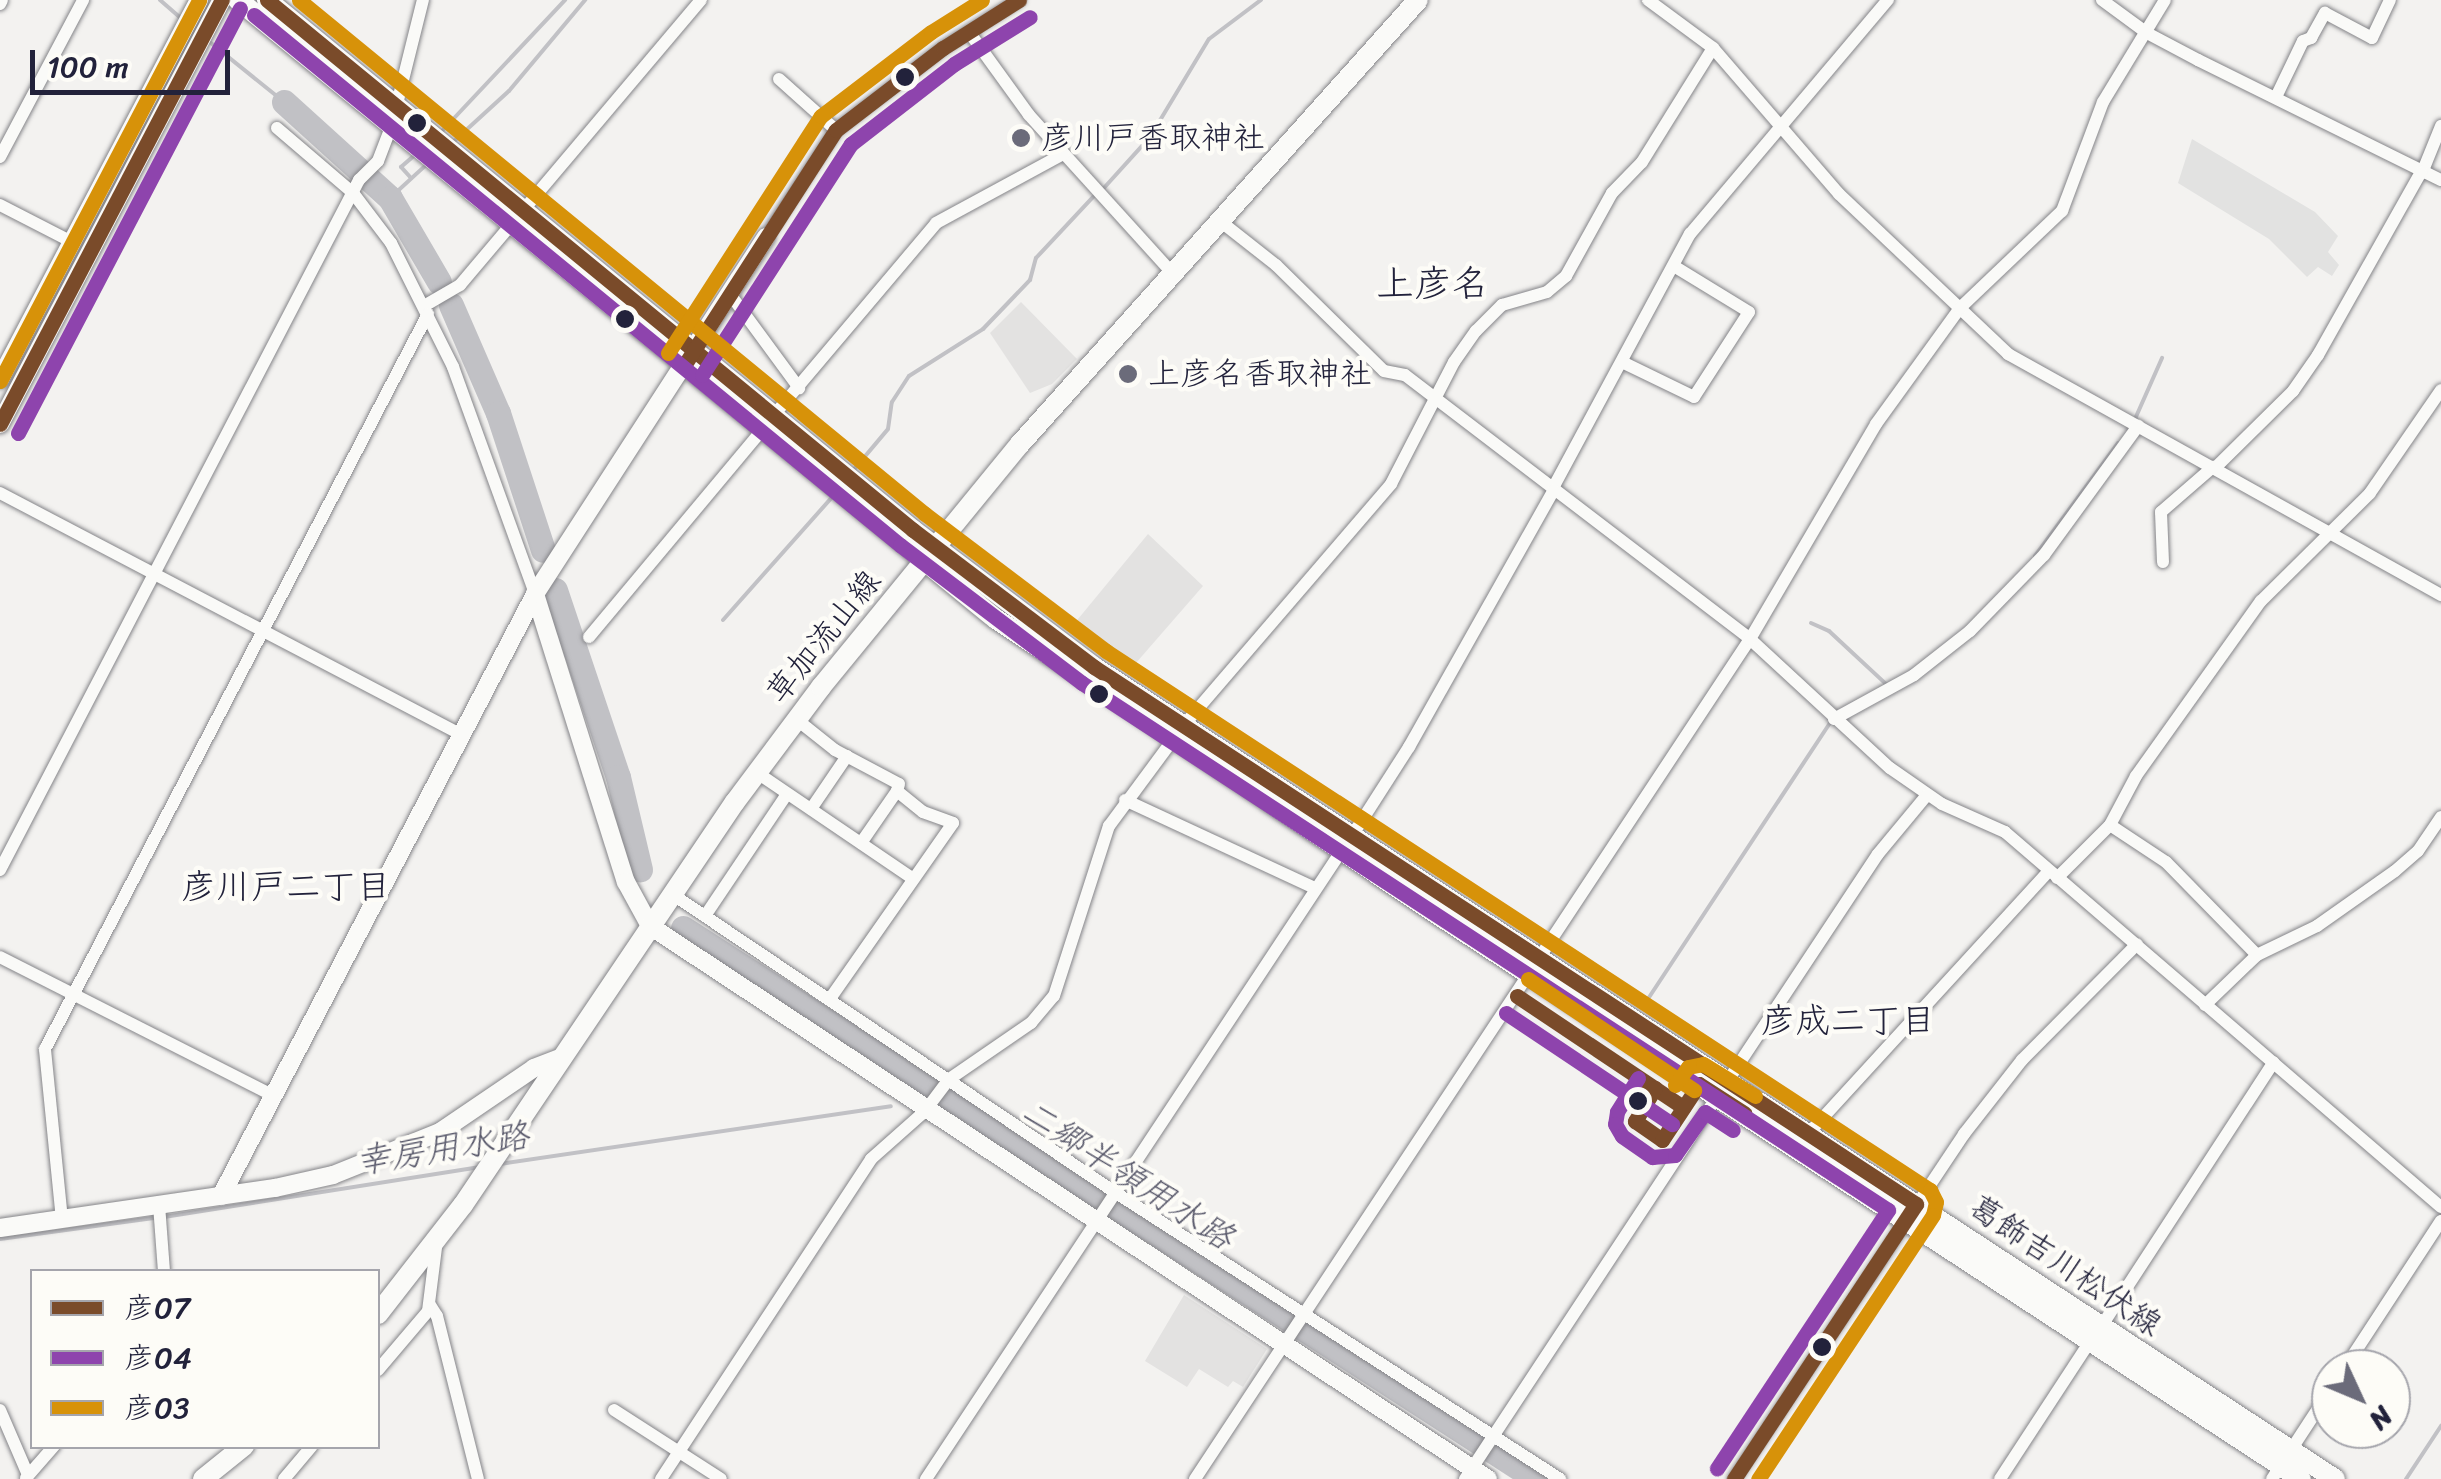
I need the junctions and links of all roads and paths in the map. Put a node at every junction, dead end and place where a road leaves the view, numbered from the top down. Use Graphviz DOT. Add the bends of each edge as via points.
graph roads {
  1 [pos="83,0"];
  2 [pos="199,0"];
  3 [pos="222,0"];
  4 [pos="238,0"];
  5 [pos="267,0"];
  6 [pos="424,0"];
  7 [pos="701,0"];
  8 [pos="1418,0"];
  9 [pos="1648,0"];
  10 [pos="1888,0"];
  11 [pos="2102,0"];
  12 [pos="2165,0"];
  13 [pos="2390,0"];
  14 [pos="1016,1"];
  15 [pos="2323,6"];
  16 [pos="969,32"];
  17 [pos="2147,34"];
  18 [pos="1713,48"];
  19 [pos="779,79"];
  20 [pos="2276,97"];
  21 [pos="393,115"];
  22 [pos="1781,126"];
  23 [pos="2441,126"];
  24 [pos="277,128"];
  25 [pos="836,130"];
  26 [pos="1063,154"];
  27 [pos="0,157"];
  28 [pos="2422,172"];
  29 [pos="2441,180"];
  30 [pos="356,187"];
  31 [pos="0,205"];
  32 [pos="518,217"];
  33 [pos="1220,221"];
  34 [pos="766,237"];
  35 [pos="72,242"];
  36 [pos="1674,266"];
  37 [pos="1173,274"];
  38 [pos="730,294"];
  39 [pos="1960,308"];
  40 [pos="426,310"];
  41 [pos="690,358"];
  42 [pos="1622,362"];
  43 [pos="0,379"];
  44 [pos="799,388"];
  45 [pos="2441,390"];
  46 [pos="1435,398"];
  47 [pos="769,422"];
  48 [pos="0,424"];
  49 [pos="2138,426"];
  50 [pos="2214,468"];
  51 [pos="1554,489"];
  52 [pos="0,493"];
  53 [pos="2332,534"];
  54 [pos="929,555"];
  55 [pos="2164,562"];
  56 [pos="155,574"];
  57 [pos="535,594"];
  58 [pos="2441,595"];
  59 [pos="262,630"];
  60 [pos="589,638"];
  61 [pos="1750,639"];
  62 [pos="796,718"];
  63 [pos="1834,719"];
  64 [pos="1178,732"];
  65 [pos="462,735"];
  66 [pos="847,756"];
  67 [pos="756,772"];
  68 [pos="896,791"];
  69 [pos="788,794"];
  70 [pos="1927,795"];
  71 [pos="1125,800"];
  72 [pos="811,810"];
  73 [pos="2441,817"];
  74 [pos="2110,825"];
  75 [pos="861,843"];
  76 [pos="1347,843"];
  77 [pos="0,870"];
  78 [pos="2053,875"];
  79 [pos="912,878"];
  80 [pos="1315,888"];
  81 [pos="672,894"];
  82 [pos="705,916"];
  83 [pos="650,926"];
  84 [pos="2137,944"];
  85 [pos="2257,955"];
  86 [pos="0,958"];
  87 [pos="1536,966"];
  88 [pos="72,996"];
  89 [pos="830,1000"];
  90 [pos="2206,1004"];
  91 [pos="562,1058"];
  92 [pos="2274,1062"];
  93 [pos="948,1080"];
  94 [pos="1722,1089"];
  95 [pos="274,1096"];
  96 [pos="931,1105"];
  97 [pos="1807,1135"];
  98 [pos="221,1196"];
  99 [pos="1105,1204"];
  100 [pos="2441,1207"];
  101 [pos="1911,1212"];
  102 [pos="161,1214"];
  103 [pos="62,1220"];
  104 [pos="2441,1221"];
  105 [pos="0,1228"];
  106 [pos="437,1240"];
  107 [pos="164,1269"];
  108 [pos="430,1305"];
  109 [pos="380,1311"];
  110 [pos="1306,1315"];
  111 [pos="2096,1333"];
  112 [pos="1290,1339"];
  113 [pos="2357,1349"];
  114 [pos="380,1368"];
  115 [pos="0,1410"];
  116 [pos="614,1410"];
  117 [pos="2311,1419"];
  118 [pos="51,1449"];
  119 [pos="240,1449"];
  120 [pos="309,1449"];
  121 [pos="679,1451"];
  122 [pos="1481,1459"];
  123 [pos="2281,1465"];
  124 [pos="26,1477"];
  125 [pos="203,1479"];
  126 [pos="284,1479"];
  127 [pos="478,1479"];
  128 [pos="661,1479"];
  129 [pos="722,1479"];
  130 [pos="926,1479"];
  131 [pos="1195,1479"];
  132 [pos="1560,1479"];
  133 [pos="1734,1479"];
  134 [pos="2000,1479"];
  135 [pos="2302,1479"];
  136 [pos="2335,1479"];
  1 -- 27 [label="street"];
  2 -- 35 [label="street"];
  3 -- 48 [label="street"];
  4 -- 21 [label="main road, 葛飾吉川松伏線"];
  5 -- 21 [label="main road, 葛飾吉川松伏線"];
  6 -- 21 [label="street"];
  7 -- 32 [label="street"];
  8 -- 33 [label="main road, 草加流山線"];
  9 -- 18 [label="street"];
  10 -- 22 [label="street"];
  11 -- 17 [label="street"];
  12 -- 17 [label="street"];
  13 -- 15 [label="street" via="2372,38"];
  14 -- 16 [label="street"];
  15 -- 20 [label="street"];
  16 -- 25 [label="street"];
  16 -- 26 [label="street"];
  17 -- 20 [label="street"];
  17 -- 39 [label="street" via="2103,102 2058,217"];
  18 -- 22 [label="street"];
  18 -- 46 [label="street" via="1642,162 1612,193 1566,276 1548,292 1502,305 1462,348"];
  19 -- 25 [label="street"];
  20 -- 28 [label="street"];
  21 -- 30 [label="street" via="378,161"];
  21 -- 32 [label="main road, 葛飾吉川松伏線"];
  22 -- 36 [label="street" via="1690,234"];
  22 -- 39 [label="street" via="1838,194"];
  23 -- 28 [label="street"];
  24 -- 30 [label="street"];
  25 -- 34 [label="street"];
  26 -- 37 [label="street"];
  26 -- 44 [label="street" via="936,223"];
  28 -- 29 [label="street"];
  28 -- 50 [label="street" via="2293,391"];
  30 -- 40 [label="street"];
  30 -- 56 [label="street"];
  31 -- 35 [label="street"];
  32 -- 40 [label="street" via="460,284"];
  32 -- 41 [label="main road, 葛飾吉川松伏線"];
  33 -- 37 [label="main road, 草加流山線"];
  33 -- 46 [label="street" via="1276,265 1384,370 1405,375"];
  34 -- 38 [label="street"];
  35 -- 43 [label="street"];
  36 -- 42 [label="street"];
  36 -- 42 [label="street" via="1749,312 1694,397"];
  37 -- 54 [label="main road, 草加流山線"];
  38 -- 41 [label="street"];
  38 -- 44 [label="street"];
  39 -- 49 [label="street" via="2008,354"];
  39 -- 61 [label="street" via="1876,424"];
  40 -- 57 [label="street" via="473,417"];
  40 -- 59 [label="street"];
  41 -- 47 [label="main road, 葛飾吉川松伏線"];
  41 -- 57 [label="street"];
  42 -- 51 [label="street"];
  44 -- 47 [label="street"];
  45 -- 53 [label="street" via="2370,493"];
  46 -- 51 [label="street"];
  46 -- 64 [label="street" via="1391,484"];
  47 -- 54 [label="main road, 葛飾吉川松伏線"];
  47 -- 60 [label="street"];
  49 -- 50 [label="street"];
  49 -- 63 [label="street" via="2044,556 1970,631 1924,668"];
  50 -- 53 [label="street"];
  50 -- 55 [label="street" via="2160,512"];
  51 -- 61 [label="street"];
  51 -- 76 [label="street"];
  52 -- 56 [label="street"];
  53 -- 58 [label="street"];
  53 -- 74 [label="street" via="2261,602 2136,776"];
  54 -- 62 [label="main road, 草加流山線"];
  54 -- 64 [label="main road, 葛飾吉川松伏線" via="1080,656"];
  56 -- 59 [label="street"];
  56 -- 77 [label="street"];
  57 -- 65 [label="street"];
  57 -- 83 [label="street" via="626,882"];
  59 -- 65 [label="street"];
  59 -- 88 [label="street"];
  61 -- 63 [label="street"];
  61 -- 87 [label="street"];
  62 -- 66 [label="street"];
  62 -- 67 [label="main road, 草加流山線"];
  63 -- 70 [label="street"];
  64 -- 71 [label="street"];
  64 -- 76 [label="main road, 葛飾吉川松伏線"];
  65 -- 95 [label="street"];
  66 -- 68 [label="street" via="899,784"];
  66 -- 72 [label="street"];
  67 -- 69 [label="street"];
  67 -- 81 [label="main road, 草加流山線"];
  68 -- 75 [label="street"];
  68 -- 79 [label="street" via="953,823"];
  69 -- 72 [label="street"];
  69 -- 82 [label="street"];
  70 -- 78 [label="street" via="2005,832"];
  70 -- 94 [label="street" via="1878,854"];
  71 -- 80 [label="street"];
  71 -- 93 [label="street" via="1108,826 1054,996 1031,1023"];
  72 -- 75 [label="street"];
  73 -- 85 [label="street" via="2395,870 2317,926"];
  74 -- 78 [label="street"];
  74 -- 85 [label="street" via="2166,862"];
  75 -- 79 [label="street"];
  76 -- 80 [label="street"];
  76 -- 87 [label="main road, 葛飾吉川松伏線"];
  78 -- 84 [label="street"];
  78 -- 97 [label="street"];
  79 -- 89 [label="street"];
  80 -- 99 [label="street"];
  81 -- 82 [label="street"];
  81 -- 83 [label="main road, 草加流山線"];
  82 -- 89 [label="street"];
  83 -- 91 [label="main road, 草加流山線"];
  83 -- 96 [label="street"];
  84 -- 90 [label="street"];
  84 -- 101 [label="street" via="2022,1060"];
  85 -- 90 [label="street"];
  86 -- 88 [label="street"];
  87 -- 94 [label="main road, 葛飾吉川松伏線"];
  87 -- 110 [label="street"];
  88 -- 95 [label="street"];
  88 -- 103 [label="street" via="45,1049"];
  89 -- 93 [label="street"];
  90 -- 92 [label="street"];
  91 -- 98 [label="street" via="534,1068 416,1144 304,1183"];
  91 -- 106 [label="main road, 草加流山線"];
  92 -- 100 [label="street"];
  92 -- 111 [label="street"];
  93 -- 96 [label="street"];
  93 -- 99 [label="street"];
  94 -- 97 [label="main road, 葛飾吉川松伏線"];
  94 -- 101 [label="main road, 葛飾吉川松伏線"];
  94 -- 122 [label="street"];
  95 -- 98 [label="street"];
  96 -- 99 [label="street"];
  96 -- 121 [label="street" via="870,1160"];
  97 -- 101 [label="main road, 葛飾吉川松伏線"];
  98 -- 102 [label="street"];
  99 -- 110 [label="street"];
  99 -- 112 [label="street"];
  99 -- 130 [label="street"];
  101 -- 111 [label="main road, 葛飾吉川松伏線"];
  101 -- 133 [label="street"];
  102 -- 103 [label="street"];
  102 -- 107 [label="street"];
  103 -- 105 [label="street"];
  104 -- 113 [label="street"];
  106 -- 108 [label="street"];
  106 -- 109 [label="main road, 草加流山線"];
  108 -- 114 [label="street"];
  108 -- 127 [label="street"];
  110 -- 112 [label="street"];
  110 -- 122 [label="street"];
  111 -- 123 [label="main road, 葛飾吉川松伏線"];
  111 -- 134 [label="street"];
  112 -- 122 [label="street"];
  112 -- 131 [label="street"];
  115 -- 124 [label="street"];
  116 -- 121 [label="street"];
  117 -- 123 [label="street"];
  118 -- 124 [label="street"];
  119 -- 125 [label="main road"];
  120 -- 126 [label="street"];
  121 -- 128 [label="street"];
  121 -- 129 [label="street"];
  122 -- 132 [label="street"];
  123 -- 135 [label="main road, 葛飾吉川松伏線"];
  123 -- 136 [label="main road, 葛飾吉川松伏線"];
}
